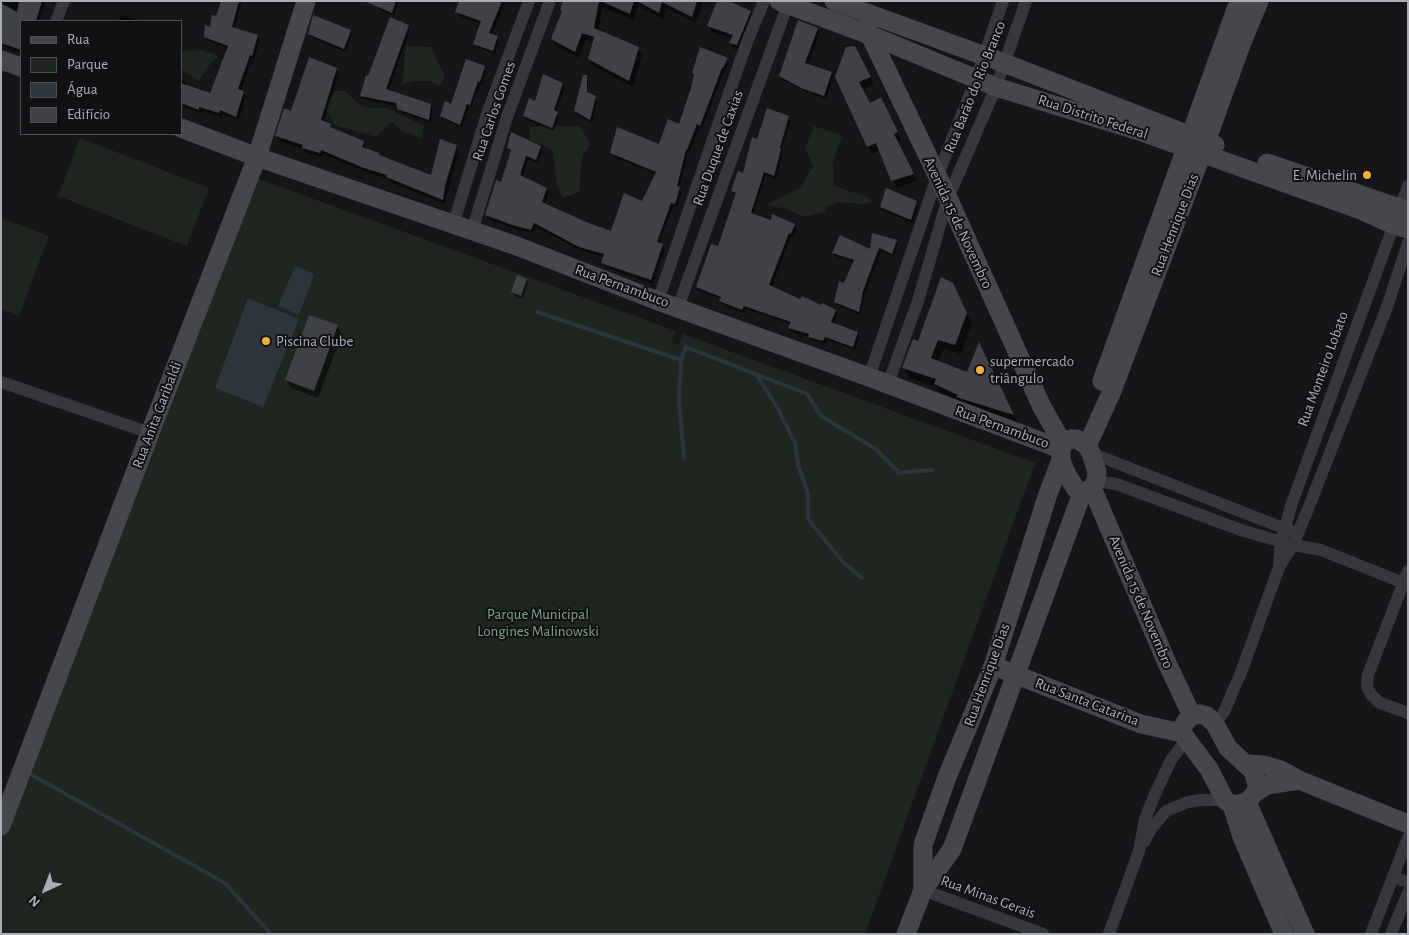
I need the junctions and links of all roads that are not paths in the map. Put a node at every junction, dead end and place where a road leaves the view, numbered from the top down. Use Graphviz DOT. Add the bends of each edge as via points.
graph roads {
  1 [pos="64,1"];
  2 [pos="306,1"];
  3 [pos="550,1"];
  4 [pos="764,1"];
  5 [pos="834,1"];
  6 [pos="1002,1"];
  7 [pos="1026,1"];
  8 [pos="1239,1"];
  9 [pos="1259,1"];
  10 [pos="786,2"];
  11 [pos="527,6"];
  12 [pos="862,7"];
  13 [pos="544,16"];
  14 [pos="56,20"];
  15 [pos="878,39"];
  16 [pos="1234,39"];
  17 [pos="983,56"];
  18 [pos="1,60"];
  19 [pos="1004,63"];
  20 [pos="20,67"];
  21 [pos="976,79"];
  22 [pos="996,86"];
  23 [pos="488,111"];
  24 [pos="507,117"];
  25 [pos="182,128"];
  26 [pos="712,142"];
  27 [pos="1196,145"];
  28 [pos="734,149"];
  29 [pos="257,157"];
  30 [pos="945,181"];
  31 [pos="1408,186"];
  32 [pos="1402,218"];
  33 [pos="453,225"];
  34 [pos="472,231"];
  35 [pos="1408,243"];
  36 [pos="898,295"];
  37 [pos="658,301"];
  38 [pos="918,301"];
  39 [pos="678,307"];
  40 [pos="869,377"];
  41 [pos="1,382"];
  42 [pos="888,384"];
  43 [pos="150,433"];
  44 [pos="1073,447"];
  45 [pos="1090,487"];
  46 [pos="1289,538"];
  47 [pos="1406,577"];
  48 [pos="993,666"];
  49 [pos="1015,675"];
  50 [pos="1408,713"];
  51 [pos="1192,716"];
  52 [pos="1214,724"];
  53 [pos="1184,737"];
  54 [pos="1246,764"];
  55 [pos="1299,780"];
  56 [pos="1240,799"];
  57 [pos="1408,824"];
  58 [pos="1,826"];
  59 [pos="1408,838"];
  60 [pos="1139,851"];
  61 [pos="1272,856"];
  62 [pos="1253,864"];
  63 [pos="1393,877"];
  64 [pos="1408,882"];
  65 [pos="923,890"];
  66 [pos="1408,893"];
  67 [pos="906,934"];
  68 [pos="1042,934"];
  69 [pos="1109,934"];
  70 [pos="1284,934"];
  71 [pos="1305,934"];
  72 [pos="1371,934"];
  73 [pos="1391,934"];
  1 -- 14 [label="street"];
  2 -- 29 [label="street, Rua Anita Garibaldi"];
  3 -- 13 [label="street, Rua Carlos Gomes"];
  4 -- 26 [label="street, Rua Duque de Caxias"];
  5 -- 12 [label="street, Rua Distrito Federal"];
  6 -- 17 [label="street, Rua Barão do Rio Branco"];
  7 -- 19 [label="street, Rua Barão do Rio Branco"];
  8 -- 16 [label="street, Rua Henrique Dias"];
  9 -- 16 [label="street, Rua Henrique Dias"];
  10 -- 15 [label="street, Rua Distrito Federal"];
  10 -- 28 [label="street, Rua Duque de Caxias"];
  11 -- 13 [label="street"];
  11 -- 23 [label="street, Rua Carlos Gomes"];
  12 -- 15 [label="street, Avenida 15 de Novembro"];
  12 -- 17 [label="street, Rua Distrito Federal"];
  13 -- 24 [label="street, Rua Carlos Gomes"];
  15 -- 21 [label="street, Rua Distrito Federal"];
  15 -- 30 [label="street, Avenida 15 de Novembro"];
  16 -- 27 [label="street, Rua Henrique Dias"];
  17 -- 19 [label="street, Rua Distrito Federal"];
  17 -- 21 [label="street, Rua Barão do Rio Branco"];
  18 -- 20 [label="street"];
  19 -- 22 [label="street, Rua Barão do Rio Branco"];
  19 -- 27 [label="street, Rua Distrito Federal"];
  21 -- 22 [label="street, Rua Distrito Federal"];
  21 -- 30 [label="street, Rua Barão do Rio Branco"];
  22 -- 27 [label="street, Rua Distrito Federal" via="1142,132"];
  22 -- 30 [label="street, Rua Barão do Rio Branco"];
  23 -- 24 [label="street"];
  23 -- 33 [label="street, Rua Carlos Gomes"];
  24 -- 34 [label="street, Rua Carlos Gomes"];
  25 -- 29 [label="street, Rua Pernambuco"];
  26 -- 28 [label="street"];
  26 -- 37 [label="street, Rua Duque de Caxias"];
  27 -- 32 [label="street, Rua Distrito Federal" via="1361,210"];
  27 -- 44 [label="street, Rua Henrique Dias" via="1112,391"];
  28 -- 39 [label="street, Rua Duque de Caxias"];
  29 -- 33 [label="street, Rua Pernambuco"];
  29 -- 43 [label="street, Rua Anita Garibaldi"];
  30 -- 36 [label="street, Rua Barão do Rio Branco"];
  30 -- 38 [label="street, Rua Barão do Rio Branco"];
  30 -- 44 [label="street, Avenida 15 de Novembro"];
  31 -- 32 [label="street, Rua Monteiro Lobato"];
  32 -- 46 [label="street, Rua Monteiro Lobato" via="1292,503"];
  33 -- 34 [label="street, Rua Pernambuco"];
  34 -- 37 [label="street, Rua Pernambuco"];
  35 -- 46 [label="street, Rua Monteiro Lobato" via="1388,307"];
  36 -- 38 [label="street"];
  36 -- 40 [label="street, Rua Barão do Rio Branco"];
  37 -- 39 [label="street, Rua Pernambuco"];
  38 -- 42 [label="street, Rua Barão do Rio Branco"];
  39 -- 40 [label="street, Rua Pernambuco"];
  40 -- 42 [label="street, Rua Pernambuco"];
  41 -- 43 [label="street"];
  42 -- 44 [label="street, Rua Pernambuco"];
  43 -- 58 [label="street, Rua Anita Garibaldi"];
  44 -- 45 [label="street, Avenida 15 de Novembro" via="1097,472"];
  44 -- 45 [label="street, Avenida 15 de Novembro" via="1071,482 1076,489"];
  44 -- 46 [label="street, Rua Pernambuco"];
  44 -- 48 [label="street, Rua Henrique Dias" via="1048,494"];
  45 -- 46 [label="street, Rua Pernambuco" via="1116,484 1244,532"];
  45 -- 49 [label="street, Rua Henrique Dias"];
  45 -- 51 [label="street, Avenida 15 de Novembro"];
  46 -- 47 [label="street, Rua Pernambuco"];
  46 -- 52 [label="street, Rua Monteiro Lobato" via="1242,670 1224,712"];
  47 -- 50 [label="street" via="1368,675 1367,687 1380,703"];
  48 -- 49 [label="street, Rua Santa Catarina"];
  48 -- 65 [label="street, Rua Henrique Dias" via="923,845"];
  49 -- 53 [label="street, Rua Santa Catarina"];
  49 -- 65 [label="street, Rua Henrique Dias" via="952,848"];
  51 -- 52 [label="street" via="1207,716"];
  51 -- 53 [label="street" via="1183,727"];
  52 -- 54 [label="street" via="1228,748"];
  53 -- 56 [label="street" via="1209,769"];
  53 -- 60 [label="street" via="1155,794"];
  54 -- 55 [label="street" via="1264,765"];
  54 -- 56 [label="street" via="1253,772 1257,786"];
  55 -- 56 [label="street" via="1268,785"];
  55 -- 57 [label="street"];
  56 -- 60 [label="street" via="1201,800 1166,810"];
  56 -- 61 [label="street"];
  56 -- 62 [label="street" via="1236,822"];
  59 -- 63 [label="street"];
  60 -- 69 [label="street"];
  61 -- 62 [label="street"];
  61 -- 71 [label="street"];
  62 -- 70 [label="street"];
  63 -- 64 [label="street"];
  63 -- 72 [label="street"];
  65 -- 67 [label="street, Rua Henrique Dias"];
  65 -- 68 [label="street, Rua Minas Gerais"];
  66 -- 73 [label="street"];
}
